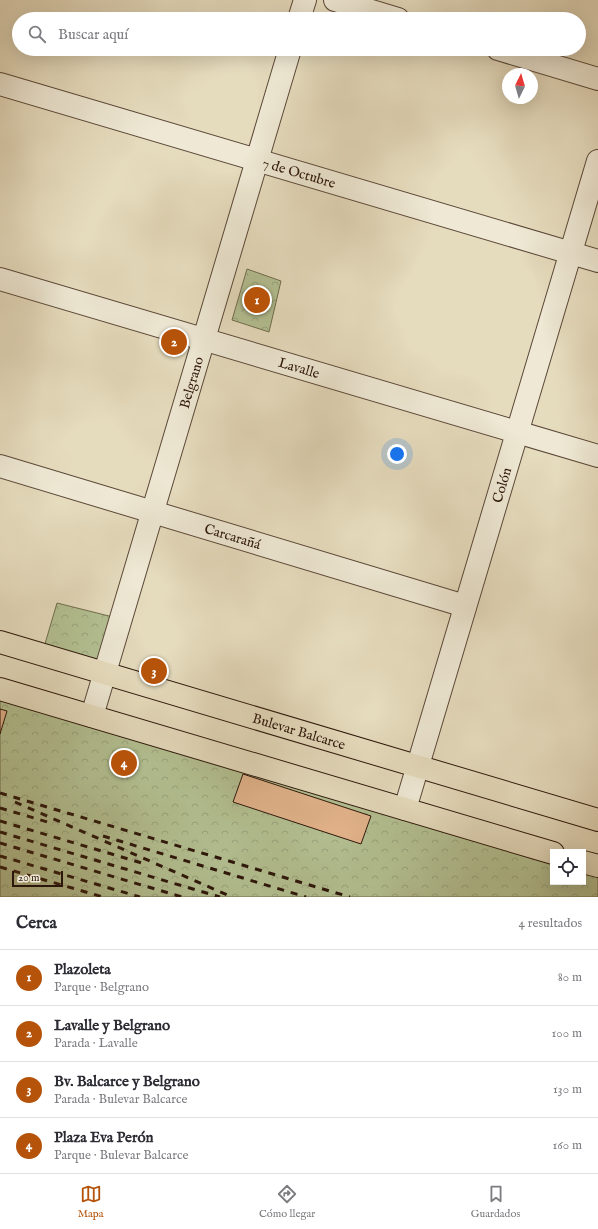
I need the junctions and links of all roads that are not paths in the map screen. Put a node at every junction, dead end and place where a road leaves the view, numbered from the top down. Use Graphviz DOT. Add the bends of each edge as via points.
graph roads {
  1 [pos="305,0"];
  2 [pos="335,0"];
  3 [pos="301,12"];
  4 [pos="375,12"];
  5 [pos="288,56"];
  6 [pos="521,56"];
  7 [pos="598,79"];
  8 [pos="0,84"];
  9 [pos="257,160"];
  10 [pos="598,161"];
  11 [pos="570,253"];
  12 [pos="598,261"];
  13 [pos="0,278"];
  14 [pos="204,339"];
  15 [pos="517,432"];
  16 [pos="598,456"];
  17 [pos="0,466"];
  18 [pos="153,513"];
  19 [pos="465,606"];
  20 [pos="0,642"];
  21 [pos="105,673"];
  22 [pos="0,689"];
  23 [pos="92,716"];
  24 [pos="417,766"];
  25 [pos="405,809"];
  26 [pos="598,820"];
  27 [pos="550,852"];
  28 [pos="586,863"];
  29 [pos="598,866"];
  1 -- 3 [label="street"];
  2 -- 4 [label="street"];
  5 -- 9 [label="street, Belgrano"];
  6 -- 7 [label="street"];
  8 -- 9 [label="street, 7 de Octubre"];
  9 -- 11 [label="street, 7 de Octubre"];
  9 -- 14 [label="street, Belgrano"];
  10 -- 11 [label="street, Colón"];
  11 -- 12 [label="street, 7 de Octubre"];
  11 -- 15 [label="street, Colón"];
  13 -- 14 [label="street, Lavalle"];
  14 -- 15 [label="street, Lavalle"];
  14 -- 18 [label="street, Belgrano"];
  15 -- 16 [label="street, Lavalle"];
  15 -- 19 [label="street, Colón"];
  17 -- 18 [label="street, Carcarañá"];
  18 -- 19 [label="street, Carcarañá"];
  18 -- 21 [label="street, Belgrano"];
  19 -- 24 [label="street, Colón"];
  20 -- 21 [label="main road, Bulevar Balcarce"];
  21 -- 23 [label="street, Belgrano"];
  21 -- 24 [label="main road, Bulevar Balcarce"];
  22 -- 23 [label="main road"];
  23 -- 25 [label="main road"];
  24 -- 25 [label="street, Colón"];
  24 -- 26 [label="main road, Bulevar Balcarce"];
  25 -- 27 [label="main road"];
  28 -- 29 [label="main road"];
}
